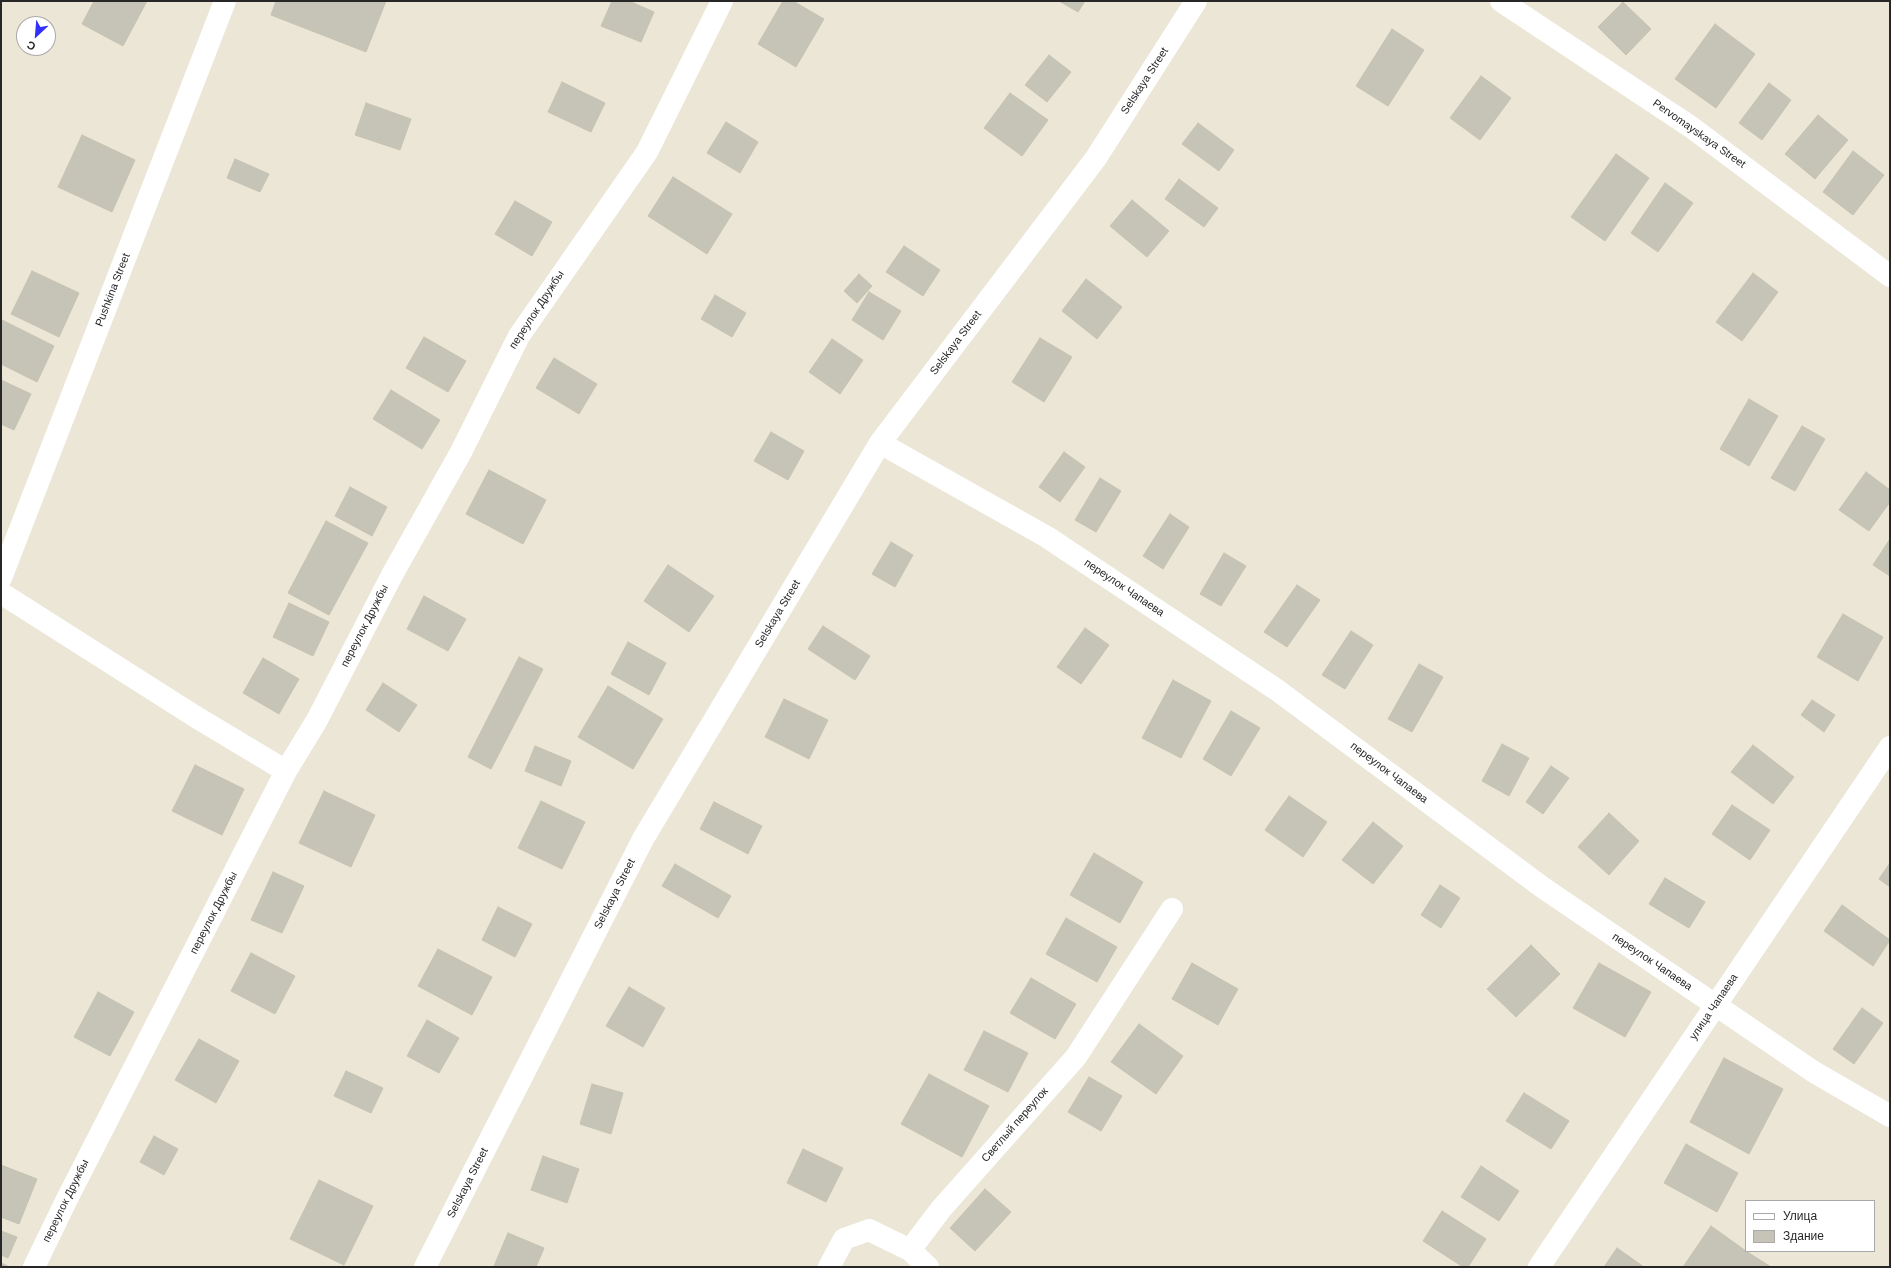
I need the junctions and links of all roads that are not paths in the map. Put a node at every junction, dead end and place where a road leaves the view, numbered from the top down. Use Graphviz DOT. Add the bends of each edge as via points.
graph roads {
  1 [pos="225,1"];
  2 [pos="722,1"];
  3 [pos="1196,1"];
  4 [pos="1501,1"];
  5 [pos="1890,276"];
  6 [pos="880,443"];
  7 [pos="1,578"];
  8 [pos="1,593"];
  9 [pos="1890,747"];
  10 [pos="286,771"];
  11 [pos="1172,909"];
  12 [pos="1715,1006"];
  13 [pos="1890,1116"];
  14 [pos="910,1250"];
  15 [pos="34,1267"];
  16 [pos="426,1267"];
  17 [pos="829,1267"];
  18 [pos="928,1267"];
  19 [pos="1539,1267"];
  1 -- 7 [label="street, Pushkina Street"];
  2 -- 10 [label="street, переулок Дружбы" via="646,152 519,336 461,452 392,575 317,720"];
  3 -- 6 [label="street, Selskaya Street" via="1096,158"];
  4 -- 5 [label="street, Pervomayskaya Street" via="1691,127"];
  6 -- 12 [label="street, переулок Чапаева" via="1047,537 1277,690 1542,887"];
  6 -- 16 [label="street, Selskaya Street" via="643,839"];
  8 -- 10 [label="street"];
  9 -- 12 [label="street, улица Чапаева"];
  10 -- 15 [label="street, переулок Дружбы" via="66,1199"];
  11 -- 14 [label="street, Светлый переулок" via="1076,1056 941,1210"];
  12 -- 13 [label="street, переулок Чапаева" via="1814,1072"];
  12 -- 19 [label="street, улица Чапаева"];
  14 -- 17 [label="street" via="869,1230 844,1238"];
  14 -- 18 [label="street"];
}
